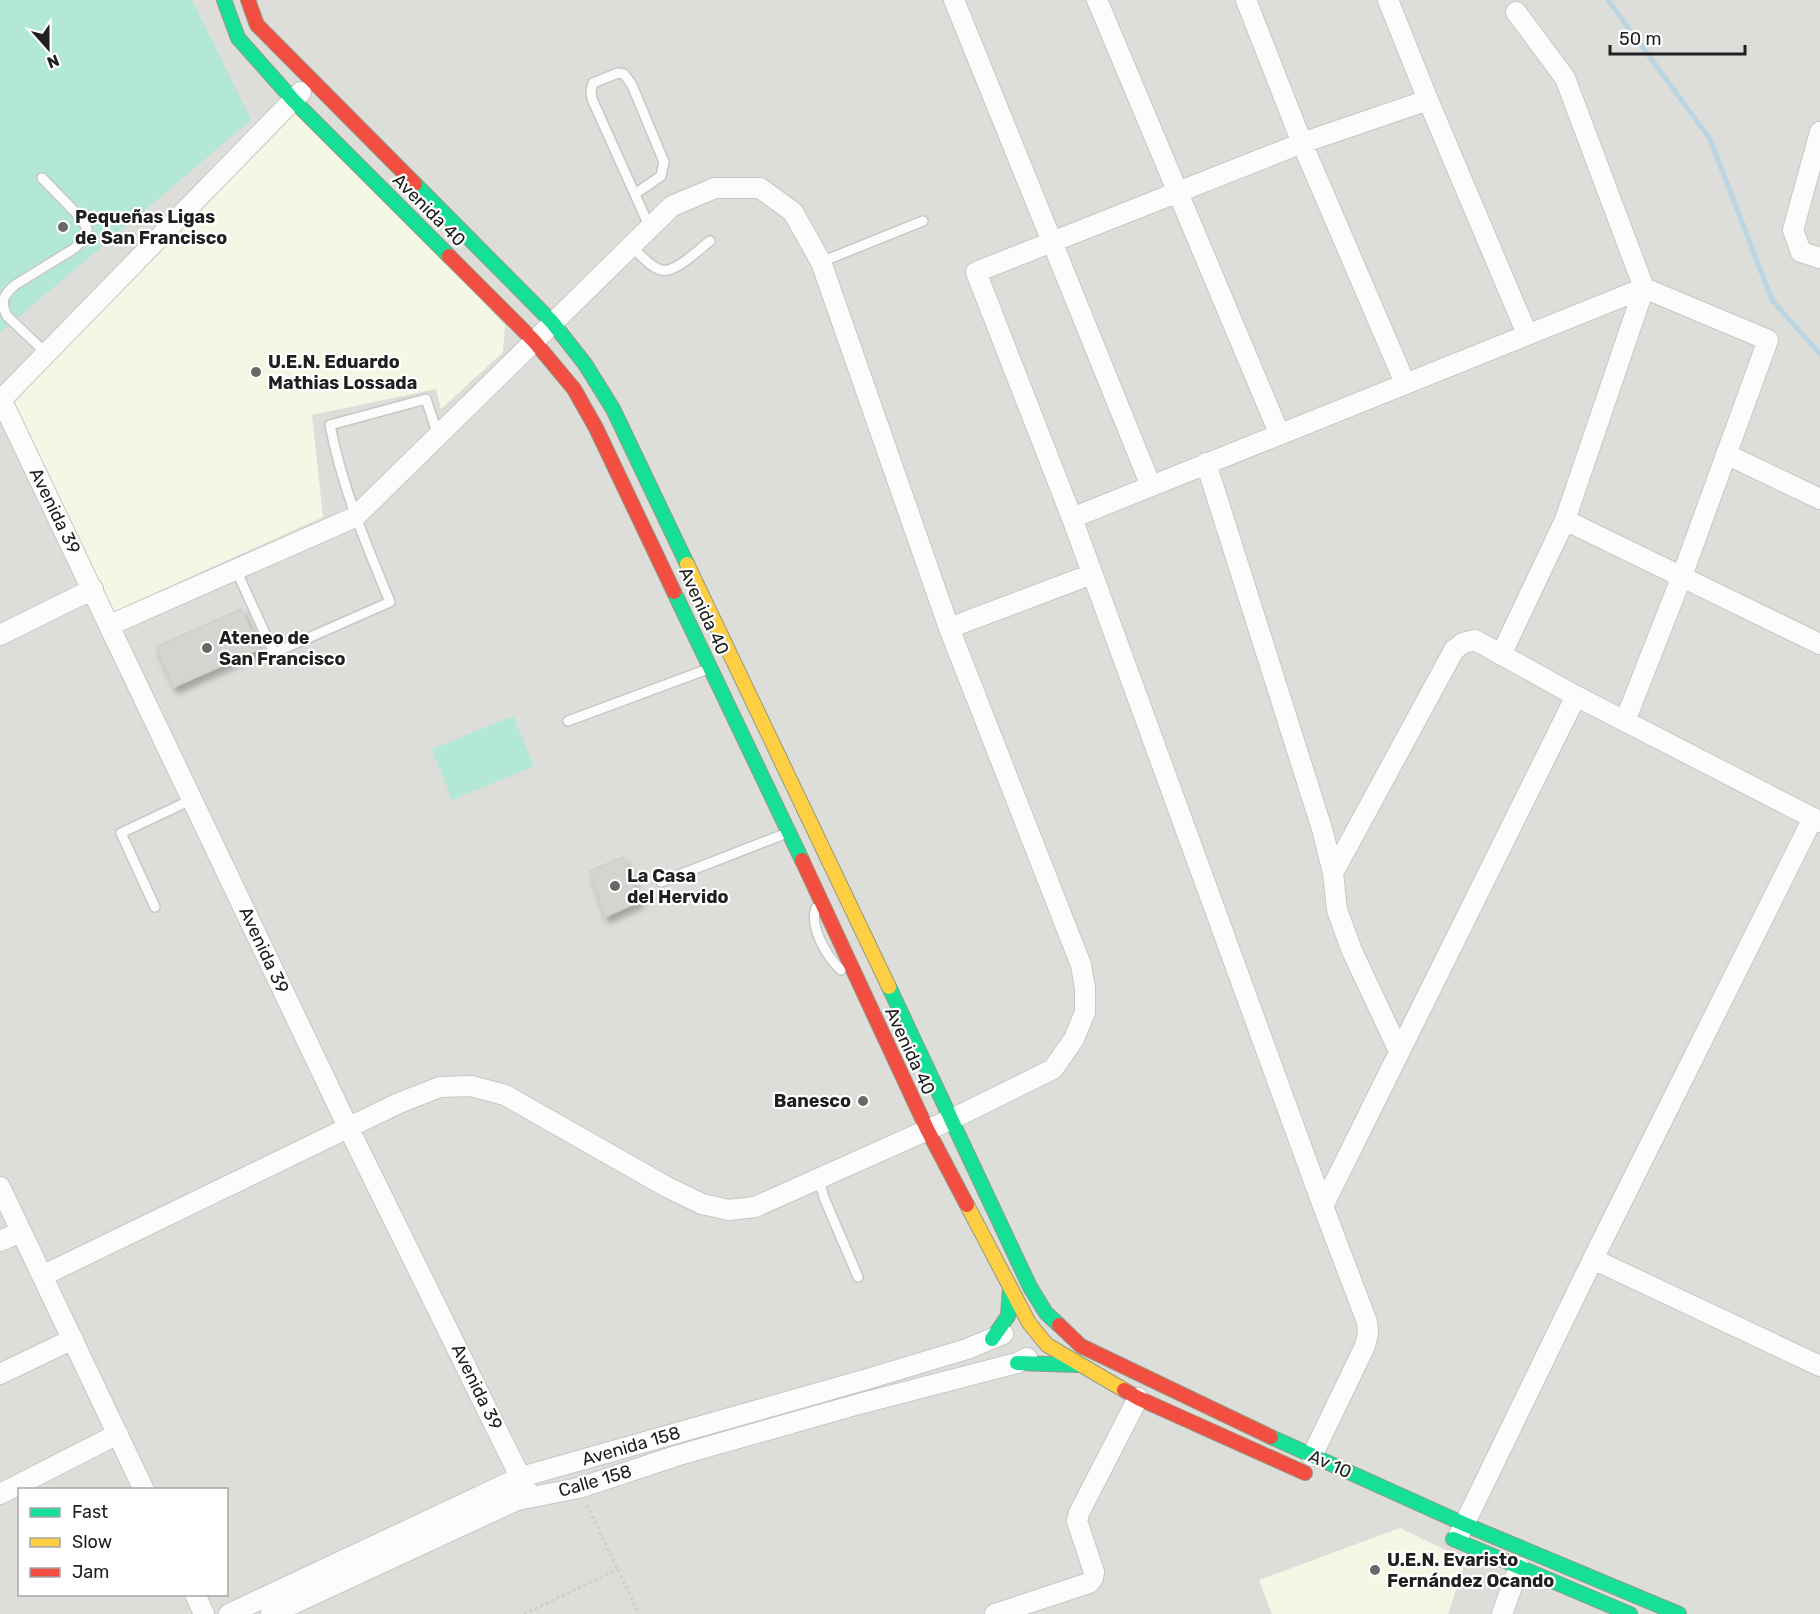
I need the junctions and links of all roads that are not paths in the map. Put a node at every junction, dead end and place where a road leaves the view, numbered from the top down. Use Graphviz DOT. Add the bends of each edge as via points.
graph roads {
  1 [pos="224,0"];
  2 [pos="248,0"];
  3 [pos="954,0"];
  4 [pos="1097,0"];
  5 [pos="1246,0"];
  6 [pos="1388,0"];
  7 [pos="1516,12"];
  8 [pos="311,80"];
  9 [pos="1428,100"];
  10 [pos="294,101"];
  11 [pos="1820,132"];
  12 [pos="1302,143"];
  13 [pos="42,178"];
  14 [pos="1176,192"];
  15 [pos="635,194"];
  16 [pos="923,221"];
  17 [pos="650,228"];
  18 [pos="710,241"];
  19 [pos="1052,241"];
  20 [pos="631,246"];
  21 [pos="1820,258"];
  22 [pos="820,262"];
  23 [pos="1644,288"];
  24 [pos="552,322"];
  25 [pos="1527,334"];
  26 [pos="534,341"];
  27 [pos="47,354"];
  28 [pos="1405,383"];
  29 [pos="1,401"];
  30 [pos="1279,434"];
  31 [pos="438,435"];
  32 [pos="1726,454"];
  33 [pos="1206,463"];
  34 [pos="1151,486"];
  35 [pos="1820,499"];
  36 [pos="355,517"];
  37 [pos="1071,518"];
  38 [pos="1565,520"];
  39 [pos="236,570"];
  40 [pos="1092,574"];
  41 [pos="1682,576"];
  42 [pos="93,589"];
  43 [pos="110,625"];
  44 [pos="949,628"];
  45 [pos="0,635"];
  46 [pos="1820,644"];
  47 [pos="1501,655"];
  48 [pos="711,668"];
  49 [pos="1576,696"];
  50 [pos="568,721"];
  51 [pos="1624,721"];
  52 [pos="193,799"];
  53 [pos="1817,820"];
  54 [pos="789,832"];
  55 [pos="1333,873"];
  56 [pos="662,882"];
  57 [pos="155,907"];
  58 [pos="1399,1051"];
  59 [pos="952,1119"];
  60 [pos="348,1127"];
  61 [pos="927,1129"];
  62 [pos="818,1178"];
  63 [pos="0,1187"];
  64 [pos="1323,1206"];
  65 [pos="21,1232"];
  66 [pos="0,1241"];
  67 [pos="1593,1258"];
  68 [pos="42,1276"];
  69 [pos="858,1277"];
  70 [pos="1010,1288"];
  71 [pos="1038,1318"];
  72 [pos="1062,1329"];
  73 [pos="73,1339"];
  74 [pos="992,1339"];
  75 [pos="1047,1345"];
  76 [pos="1017,1363"];
  77 [pos="1082,1365"];
  78 [pos="1820,1366"];
  79 [pos="889,1373"];
  80 [pos="0,1374"];
  81 [pos="897,1395"];
  82 [pos="1138,1398"];
  83 [pos="797,1400"];
  84 [pos="735,1418"];
  85 [pos="804,1419"];
  86 [pos="118,1434"];
  87 [pos="671,1435"];
  88 [pos="742,1437"];
  89 [pos="679,1455"];
  90 [pos="1312,1456"];
  91 [pos="521,1477"];
  92 [pos="1318,1479"];
  93 [pos="143,1488"];
  94 [pos="0,1494"];
  95 [pos="530,1497"];
  96 [pos="1435,1531"];
  97 [pos="1460,1532"];
  98 [pos="393,1547"];
  99 [pos="1519,1567"];
  100 [pos="341,1571"];
  101 [pos="196,1596"];
  102 [pos="1671,1612"];
  103 [pos="204,1614"];
  104 [pos="229,1614"];
  105 [pos="271,1614"];
  106 [pos="995,1614"];
  107 [pos="1502,1614"];
  108 [pos="1630,1614"];
  1 -- 10 [label="street, Avenida 40" via="238,38"];
  2 -- 8 [label="street, Avenida 40" via="257,25"];
  3 -- 19 [label="street"];
  4 -- 14 [label="street"];
  5 -- 12 [label="street"];
  6 -- 9 [label="street"];
  7 -- 23 [label="street" via="1565,78"];
  8 -- 10 [label="street"];
  8 -- 24 [label="street, Avenida 40"];
  9 -- 12 [label="street"];
  9 -- 25 [label="street"];
  10 -- 26 [label="street, Avenida 40"];
  10 -- 27 [label="street"];
  11 -- 21 [label="street" via="1793,230 1801,252"];
  12 -- 14 [label="street"];
  12 -- 28 [label="street"];
  13 -- 27 [label="lane" via="87,229 75,248 15,285 1,303 7,316"];
  14 -- 19 [label="street"];
  14 -- 30 [label="street"];
  15 -- 15 [label="lane" via="592,99 593,83 618,73 624,74 632,85 664,162 661,176"];
  15 -- 17 [label="lane"];
  16 -- 22 [label="lane"];
  17 -- 20 [label="street"];
  17 -- 22 [label="street" via="672,206 715,188 760,188 793,212"];
  18 -- 20 [label="lane" via="678,266 665,271"];
  19 -- 34 [label="street"];
  19 -- 37 [label="street" via="976,272"];
  20 -- 24 [label="street"];
  22 -- 44 [label="street"];
  23 -- 25 [label="street"];
  23 -- 32 [label="street" via="1768,340"];
  23 -- 38 [label="street"];
  24 -- 26 [label="street"];
  24 -- 59 [label="street, Avenida 40" via="576,349 613,409"];
  25 -- 28 [label="street"];
  26 -- 31 [label="street"];
  26 -- 48 [label="street, Avenida 40" via="574,389 596,428"];
  27 -- 29 [label="street"];
  28 -- 30 [label="street"];
  29 -- 42 [label="street, Avenida 39"];
  30 -- 33 [label="street"];
  31 -- 36 [label="street"];
  31 -- 36 [label="lane" via="426,399 330,425"];
  32 -- 35 [label="street"];
  32 -- 41 [label="street"];
  33 -- 34 [label="street"];
  33 -- 55 [label="street"];
  34 -- 37 [label="street"];
  36 -- 39 [label="street"];
  36 -- 39 [label="lane" via="390,602 274,652"];
  37 -- 40 [label="street"];
  38 -- 41 [label="street"];
  38 -- 47 [label="street"];
  39 -- 43 [label="street"];
  40 -- 44 [label="street"];
  40 -- 64 [label="street"];
  41 -- 46 [label="street"];
  41 -- 51 [label="street"];
  42 -- 43 [label="street, Avenida 39"];
  42 -- 45 [label="street"];
  43 -- 52 [label="street, Avenida 39"];
  44 -- 59 [label="street" via="1081,965 1085,988 1085,1012 1074,1039 1053,1069"];
  47 -- 49 [label="street"];
  47 -- 55 [label="street" via="1475,640 1454,650"];
  48 -- 50 [label="lane"];
  48 -- 54 [label="street, Avenida 40"];
  49 -- 51 [label="street"];
  49 -- 58 [label="street"];
  51 -- 53 [label="street"];
  52 -- 57 [label="lane" via="121,833"];
  52 -- 60 [label="street, Avenida 39"];
  53 -- 67 [label="street"];
  54 -- 56 [label="lane"];
  54 -- 61 [label="street, Avenida 40"];
  55 -- 58 [label="street" via="1337,909 1352,951"];
  58 -- 64 [label="street"];
  59 -- 61 [label="street"];
  59 -- 71 [label="street, Avenida 40" via="1030,1287"];
  60 -- 62 [label="street" via="440,1087 471,1086 505,1095 702,1204 729,1210 755,1207"];
  60 -- 68 [label="street"];
  60 -- 91 [label="street, Avenida 39"];
  61 -- 62 [label="street"];
  61 -- 70 [label="street, Avenida 40"];
  62 -- 69 [label="lane"];
  63 -- 65 [label="street"];
  64 -- 90 [label="street" via="1368,1333"];
  65 -- 66 [label="street"];
  65 -- 68 [label="street"];
  67 -- 78 [label="street"];
  67 -- 97 [label="street"];
  68 -- 73 [label="street"];
  70 -- 71 [label="street, Avenida 40"];
  70 -- 74 [label="street" via="1008,1318"];
  71 -- 72 [label="street"];
  71 -- 74 [label="street, Avenida 158"];
  71 -- 75 [label="street, Av 10"];
  72 -- 75 [label="street, Calle 158"];
  72 -- 90 [label="street" via="1081,1346"];
  73 -- 80 [label="street"];
  73 -- 86 [label="street"];
  74 -- 79 [label="street, Avenida 158"];
  75 -- 76 [label="street, Calle 158"];
  75 -- 77 [label="street, Av 10"];
  76 -- 77 [label="street"];
  76 -- 81 [label="street, Calle 158"];
  77 -- 82 [label="street, Av 10"];
  79 -- 81 [label="street"];
  79 -- 83 [label="street, Avenida 158"];
  81 -- 85 [label="street, Calle 158"];
  82 -- 92 [label="street, Av 10"];
  82 -- 106 [label="street" via="1078,1513 1093,1578 1089,1583"];
  83 -- 84 [label="street, Avenida 158"];
  83 -- 85 [label="street"];
  84 -- 87 [label="street, Avenida 158"];
  84 -- 88 [label="street"];
  85 -- 88 [label="street, Calle 158"];
  86 -- 93 [label="street"];
  86 -- 94 [label="street"];
  87 -- 89 [label="street"];
  87 -- 91 [label="street, Avenida 158"];
  88 -- 89 [label="street, Calle 158"];
  89 -- 95 [label="street, Calle 158" via="579,1488"];
  90 -- 97 [label="street"];
  91 -- 95 [label="street, Avenida 39"];
  91 -- 98 [label="street, Avenida 158"];
  95 -- 98 [label="street, Calle 158"];
  96 -- 97 [label="street"];
  97 -- 99 [label="street"];
  97 -- 102 [label="street"];
  98 -- 100 [label="street, Calle 158"];
  99 -- 107 [label="street"];
  99 -- 108 [label="street"];
  100 -- 104 [label="street"];
  100 -- 105 [label="street, Calle 158"];
  101 -- 103 [label="street"];
}
